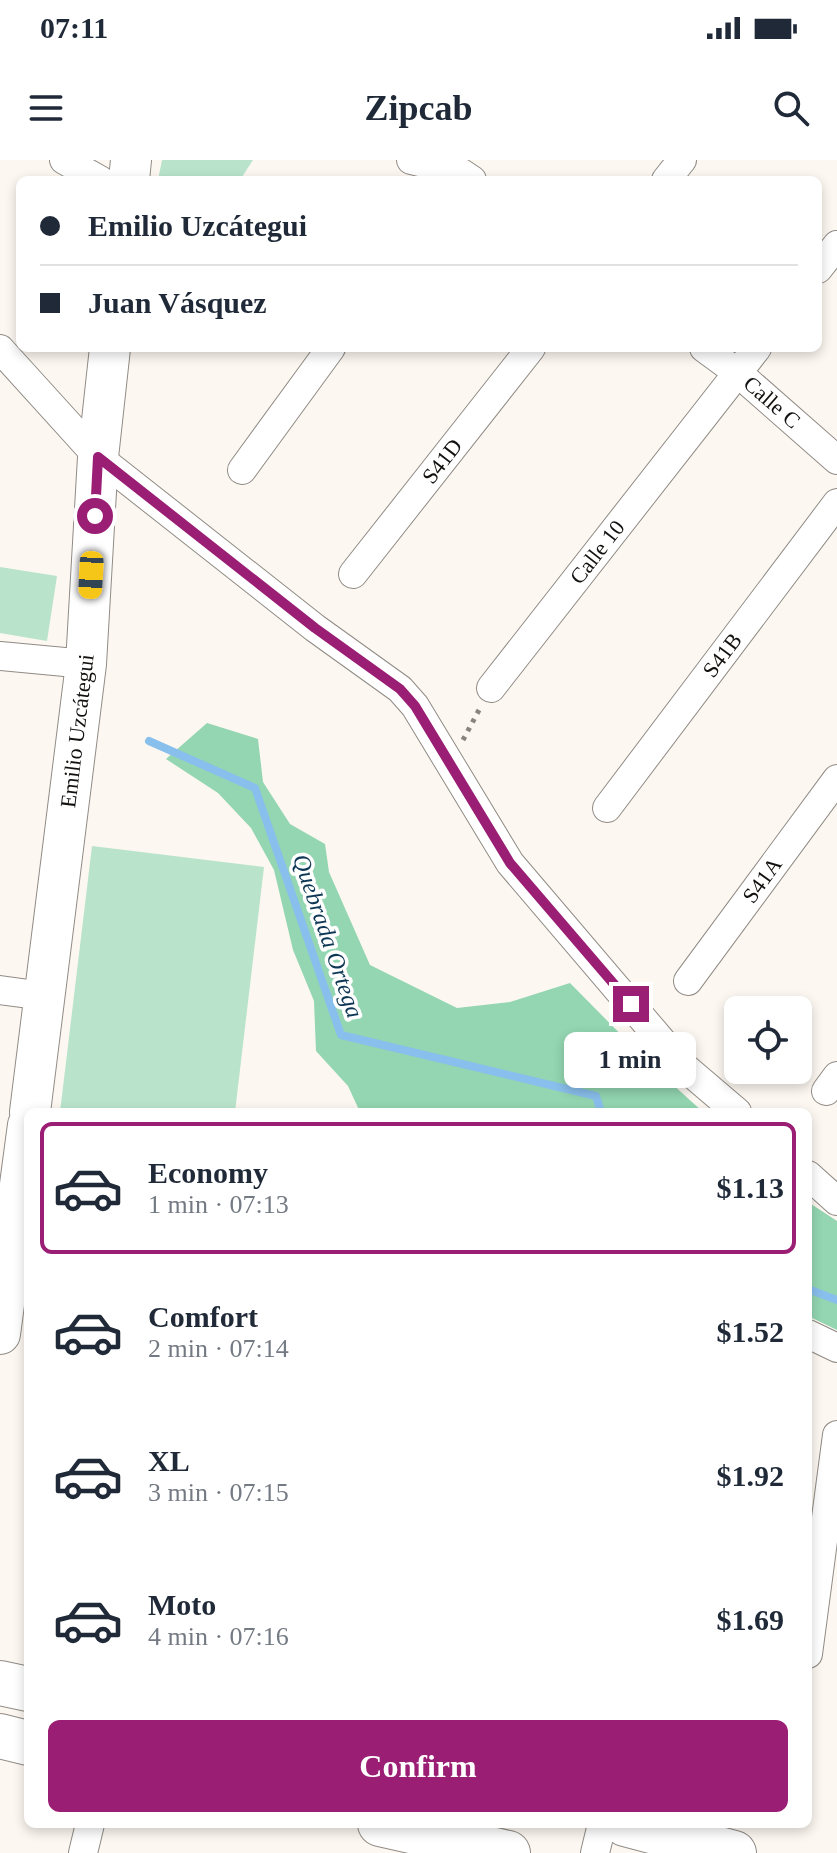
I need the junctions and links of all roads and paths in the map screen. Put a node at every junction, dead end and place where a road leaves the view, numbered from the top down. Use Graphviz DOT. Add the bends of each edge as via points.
graph roads {
  1 [pos="64,160"];
  2 [pos="411,160"];
  3 [pos="682,160"];
  4 [pos="463,173"];
  5 [pos="93,176"];
  6 [pos="669,176"];
  7 [pos="837,245"];
  8 [pos="822,264"];
  9 [pos="0,349"];
  10 [pos="110,352"];
  11 [pos="328,352"];
  12 [pos="528,352"];
  13 [pos="709,352"];
  14 [pos="754,352"];
  15 [pos="738,373"];
  16 [pos="98,457"];
  17 [pos="837,460"];
  18 [pos="242,470"];
  19 [pos="837,503"];
  20 [pos="353,574"];
  21 [pos="0,656"];
  22 [pos="86,664"];
  23 [pos="491,688"];
  24 [pos="450,765"];
  25 [pos="837,779"];
  26 [pos="607,808"];
  27 [pos="688,981"];
  28 [pos="0,990"];
  29 [pos="44,996"];
  30 [pos="30,1108"];
  31 [pos="732,1108"];
  32 [pos="24,1141"];
  33 [pos="17,1168"];
  34 [pos="812,1179"];
  35 [pos="837,1201"];
  36 [pos="0,1324"];
  37 [pos="0,1334"];
  38 [pos="812,1336"];
  39 [pos="837,1348"];
  40 [pos="837,1435"];
  41 [pos="812,1624"];
  42 [pos="0,1683"];
  43 [pos="24,1688"];
  44 [pos="0,1736"];
  45 [pos="24,1742"];
  46 [pos="89,1828"];
  47 [pos="398,1828"];
  48 [pos="601,1828"];
  49 [pos="640,1828"];
  50 [pos="83,1853"];
  51 [pos="508,1853"];
  52 [pos="595,1853"];
  53 [pos="734,1853"];
  1 -- 5 [label="street"];
  2 -- 4 [label="street"];
  3 -- 6 [label="street"];
  7 -- 8 [label="street"];
  9 -- 16 [label="street"];
  10 -- 16 [label="street, Emilio Uzcátegui"];
  11 -- 18 [label="street"];
  12 -- 20 [label="street, S41D"];
  13 -- 15 [label="street, Calle C"];
  14 -- 15 [label="street, Calle 10"];
  15 -- 17 [label="street, Calle C"];
  15 -- 23 [label="street, Calle 10"];
  16 -- 22 [label="street, Emilio Uzcátegui"];
  16 -- 24 [label="street" via="400,689"];
  19 -- 26 [label="street, S41B"];
  21 -- 22 [label="street"];
  22 -- 29 [label="street, Emilio Uzcátegui"];
  23 -- 24 [label="path"];
  24 -- 31 [label="street" via="510,863 683,1066"];
  25 -- 27 [label="street, S41A"];
  28 -- 29 [label="street"];
  29 -- 30 [label="street, Emilio Uzcátegui"];
  32 -- 33 [label="street"];
  33 -- 36 [label="street"];
  34 -- 35 [label="street"];
  36 -- 37 [label="street"];
  38 -- 39 [label="street"];
  40 -- 41 [label="street"];
  42 -- 43 [label="main road"];
  44 -- 45 [label="main road"];
  46 -- 50 [label="street"];
  47 -- 51 [label="main road"];
  48 -- 52 [label="street"];
  49 -- 53 [label="main road"];
}
